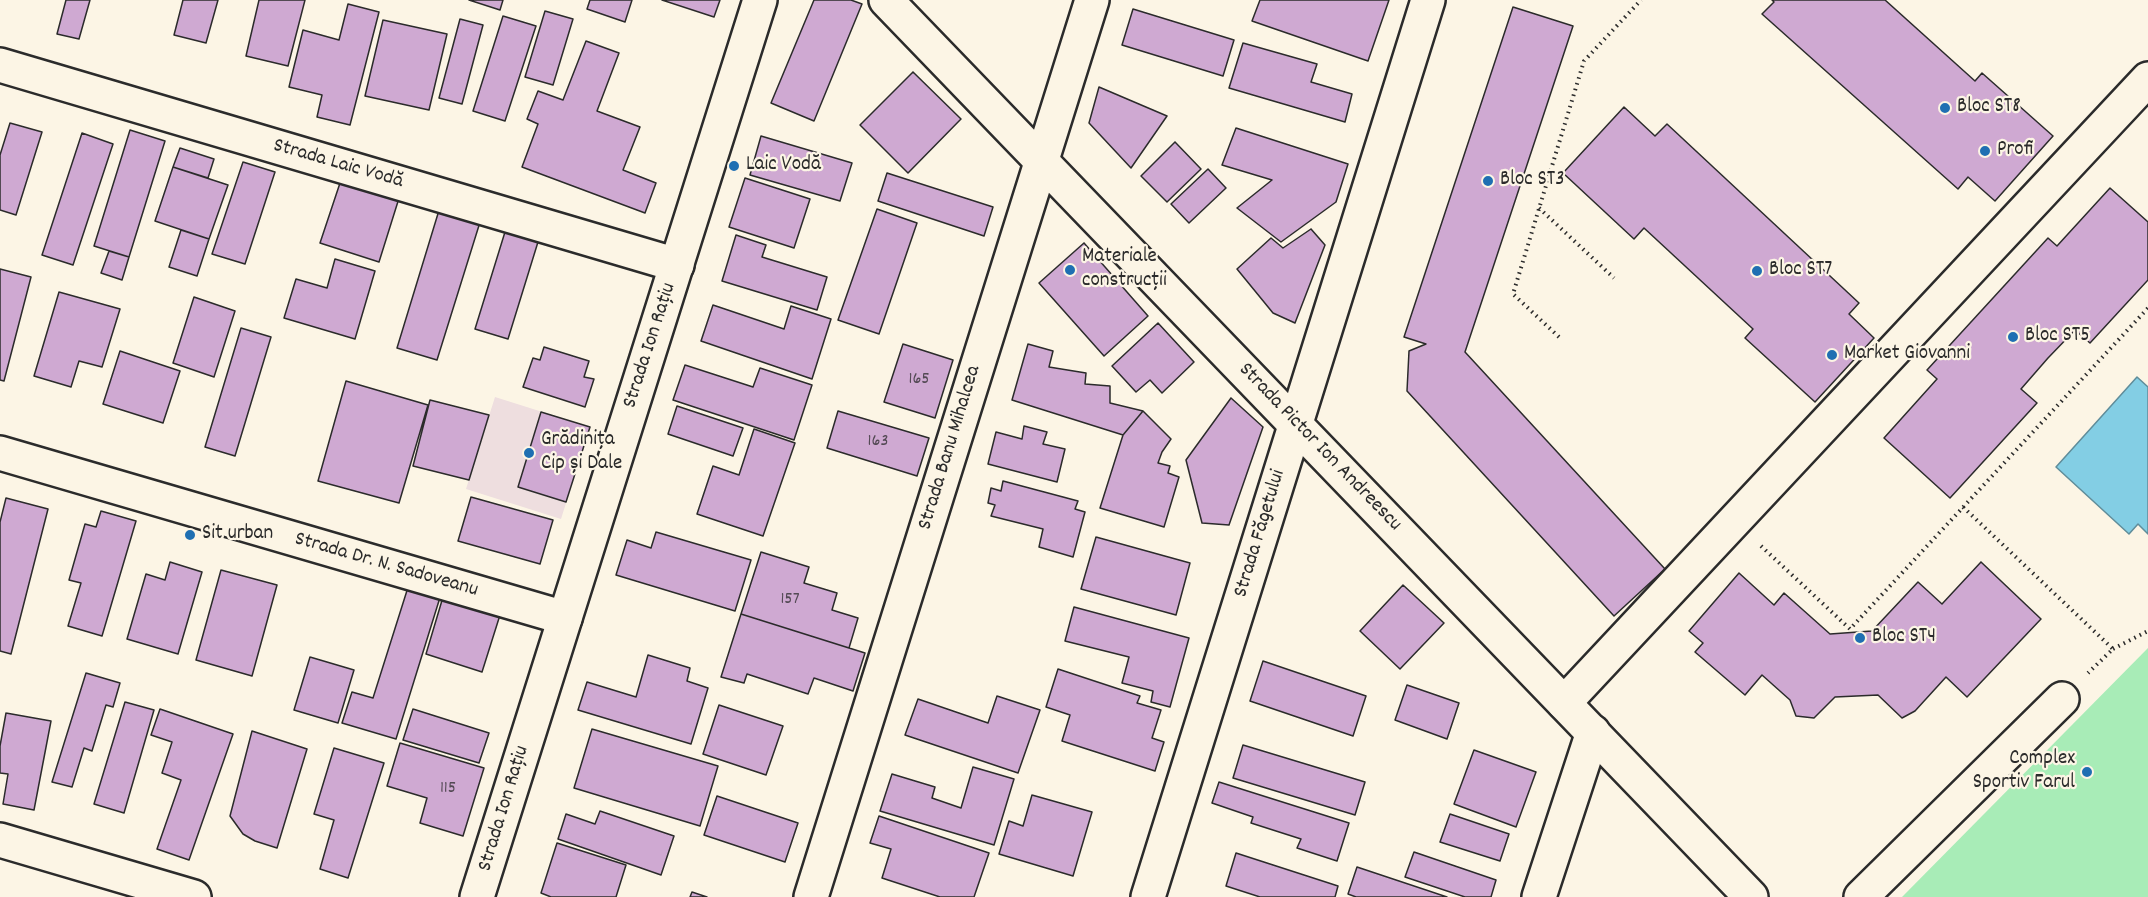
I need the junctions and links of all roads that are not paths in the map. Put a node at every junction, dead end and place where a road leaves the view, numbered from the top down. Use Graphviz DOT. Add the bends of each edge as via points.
graph roads {
  1 [pos="760,0"];
  2 [pos="886,0"];
  3 [pos="1092,0"];
  4 [pos="1428,0"];
  5 [pos="0,65"];
  6 [pos="2148,79"];
  7 [pos="1041,161"];
  8 [pos="677,266"];
  9 [pos="1296,424"];
  10 [pos="0,453"];
  11 [pos="565,618"];
  12 [pos="2061,699"];
  13 [pos="1564,702"];
  14 [pos="1593,732"];
  15 [pos="0,840"];
  16 [pos="194,897"];
  17 [pos="477,897"];
  18 [pos="811,897"];
  19 [pos="1148,897"];
  20 [pos="1539,897"];
  21 [pos="1751,897"];
  22 [pos="1861,897"];
  1 -- 8 [label="street, Strada Ion Rațiu"];
  2 -- 7 [label="street, Strada Pictor Ion Andreescu"];
  3 -- 7 [label="street, Strada Banu Mihalcea"];
  4 -- 9 [label="street, Strada Făgetului"];
  5 -- 8 [label="street, Strada Laic Vodă"];
  6 -- 13 [label="street"];
  7 -- 9 [label="street, Strada Pictor Ion Andreescu"];
  7 -- 18 [label="street, Strada Banu Mihalcea"];
  8 -- 11 [label="street, Strada Ion Rațiu"];
  9 -- 13 [label="street, Strada Pictor Ion Andreescu"];
  9 -- 19 [label="street, Strada Făgetului"];
  10 -- 11 [label="street, Strada Dr. N. Sadoveanu"];
  11 -- 17 [label="street, Strada Ion Rațiu"];
  12 -- 22 [label="street"];
  13 -- 14 [label="street, Strada Pictor Ion Andreescu"];
  14 -- 20 [label="street"];
  14 -- 21 [label="street, Strada Pictor Ion Andreescu"];
  15 -- 16 [label="street"];
}
